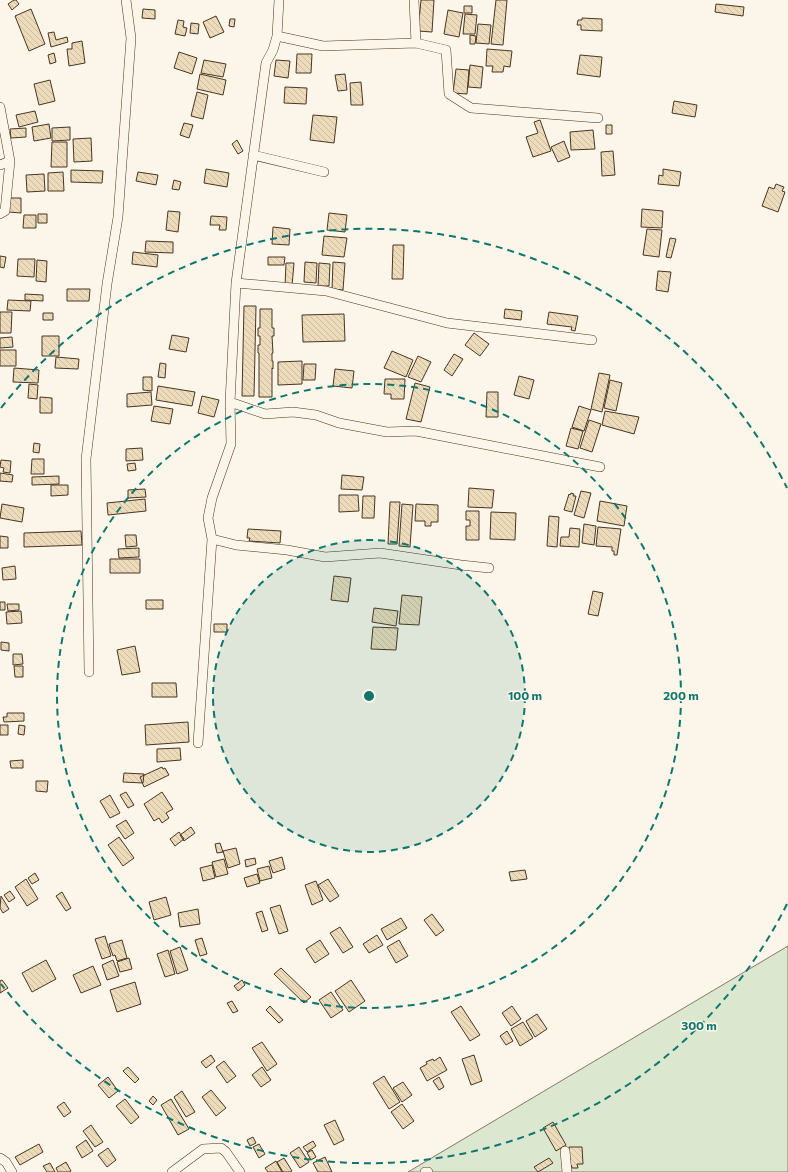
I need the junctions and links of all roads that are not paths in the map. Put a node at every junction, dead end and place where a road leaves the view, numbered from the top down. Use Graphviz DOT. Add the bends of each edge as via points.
graph roads {
  1 [pos="126,0"];
  2 [pos="279,0"];
  3 [pos="414,0"];
  4 [pos="277,36"];
  5 [pos="416,42"];
  6 [pos="0,107"];
  7 [pos="598,118"];
  8 [pos="253,155"];
  9 [pos="10,161"];
  10 [pos="0,164"];
  11 [pos="324,172"];
  12 [pos="0,214"];
  13 [pos="236,283"];
  14 [pos="592,340"];
  15 [pos="230,402"];
  16 [pos="600,467"];
  17 [pos="212,539"];
  18 [pos="489,568"];
  19 [pos="89,672"];
  20 [pos="198,743"];
  21 [pos="565,1151"];
  22 [pos="0,1158"];
  23 [pos="12,1172"];
  24 [pos="172,1172"];
  25 [pos="240,1172"];
  26 [pos="567,1172"];
  1 -- 19 [label="street" via="131,38 118,217 107,284 86,458"];
  2 -- 4 [label="street"];
  3 -- 5 [label="street"];
  4 -- 5 [label="street" via="324,46"];
  4 -- 8 [label="street" via="266,63"];
  5 -- 7 [label="street" via="446,50 449,94 471,108"];
  6 -- 9 [label="street"];
  8 -- 11 [label="street"];
  8 -- 13 [label="street"];
  9 -- 10 [label="street"];
  9 -- 12 [label="street" via="5,211"];
  13 -- 14 [label="street" via="326,291 447,323"];
  13 -- 15 [label="street"];
  15 -- 16 [label="street" via="265,414 293,412 316,415 339,423 386,432 416,430"];
  15 -- 17 [label="street" via="231,444 212,498 208,518"];
  17 -- 18 [label="street" via="236,545 325,557 380,553"];
  17 -- 20 [label="street"];
  21 -- 26 [label="street"];
  22 -- 23 [label="street"];
  24 -- 25 [label="street" via="202,1149 221,1148"];
}
